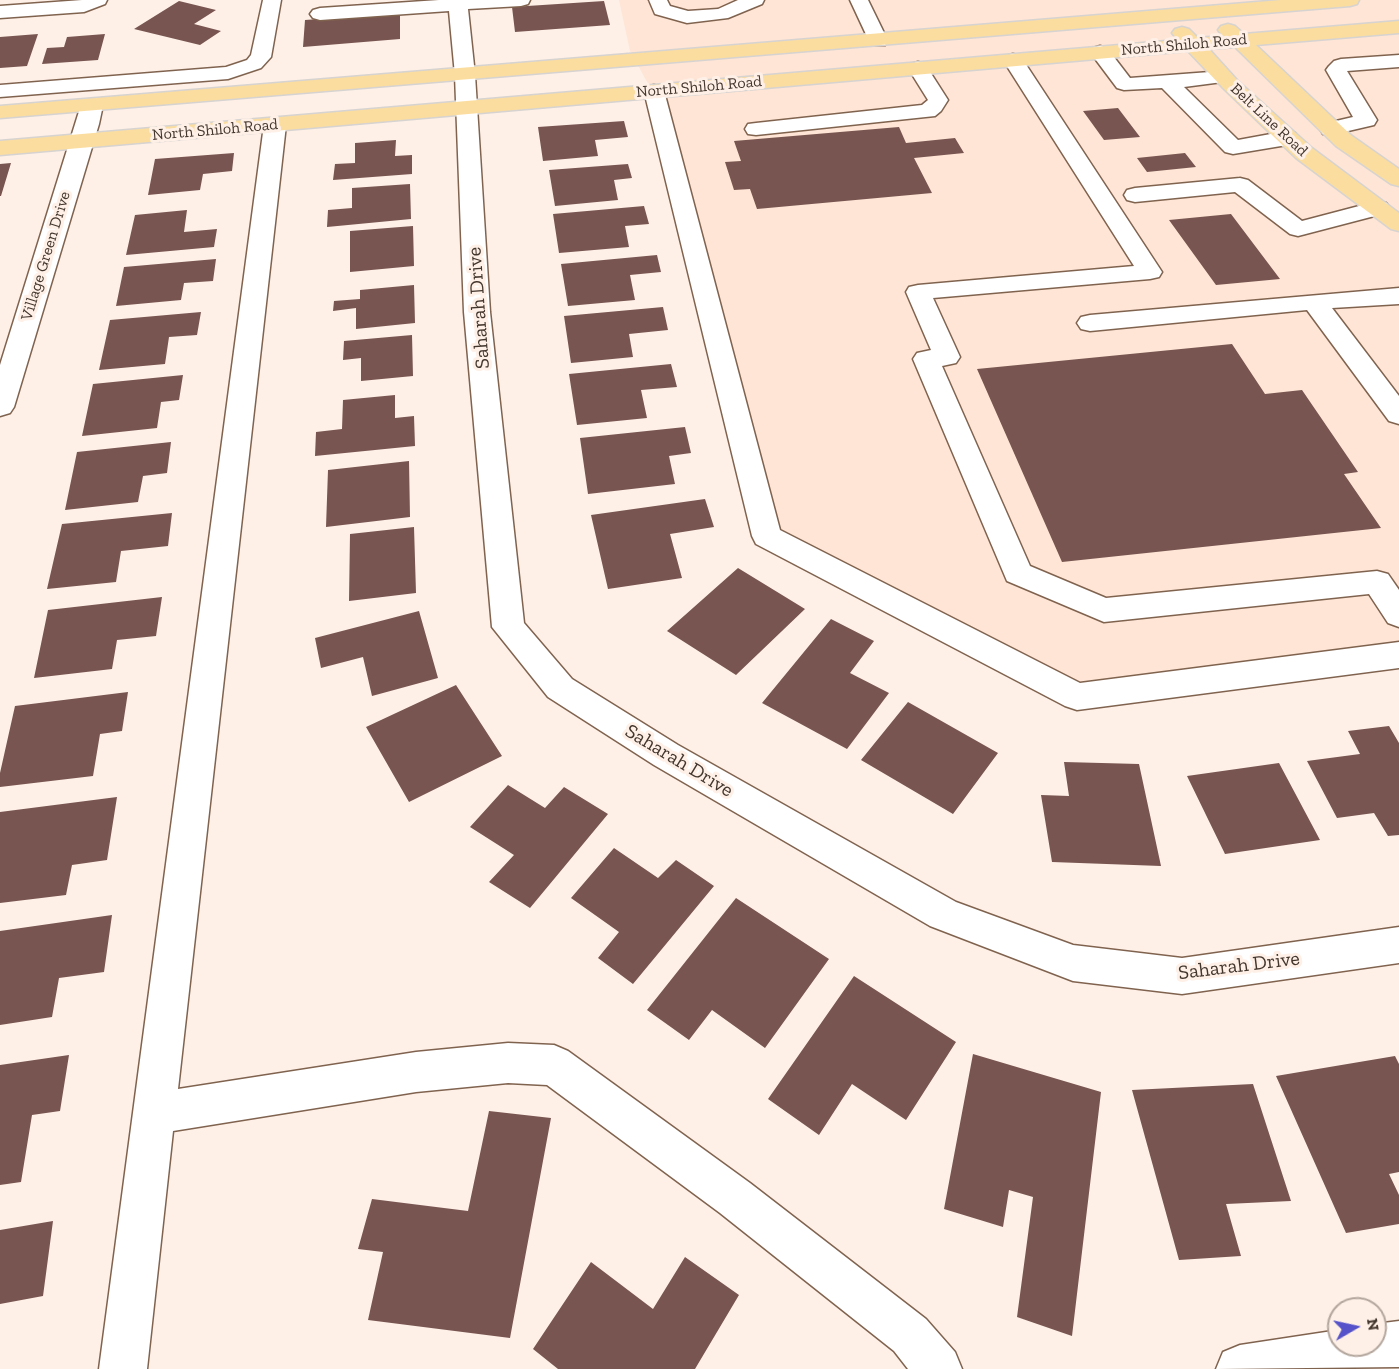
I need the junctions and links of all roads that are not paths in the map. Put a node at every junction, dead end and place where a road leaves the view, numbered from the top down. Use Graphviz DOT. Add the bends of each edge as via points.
graph roads {
  1 [pos="98,0"];
  2 [pos="272,0"];
  3 [pos="521,0"];
  4 [pos="658,0"];
  5 [pos="755,0"];
  6 [pos="858,0"];
  7 [pos="1153,0"];
  8 [pos="1350,0"];
  9 [pos="458,2"];
  10 [pos="1206,6"];
  11 [pos="0,12"];
  12 [pos="320,14"];
  13 [pos="1167,17"];
  14 [pos="1399,27"];
  15 [pos="878,40"];
  16 [pos="1238,41"];
  17 [pos="1191,44"];
  18 [pos="1101,52"];
  19 [pos="1013,60"];
  20 [pos="1399,61"];
  21 [pos="918,68"];
  22 [pos="465,75"];
  23 [pos="1223,77"];
  24 [pos="1167,82"];
  25 [pos="0,91"];
  26 [pos="654,92"];
  27 [pos="92,105"];
  28 [pos="467,107"];
  29 [pos="0,112"];
  30 [pos="275,124"];
  31 [pos="756,129"];
  32 [pos="1331,129"];
  33 [pos="1287,138"];
  34 [pos="82,142"];
  35 [pos="0,148"];
  36 [pos="1399,179"];
  37 [pos="1135,195"];
  38 [pos="1378,208"];
  39 [pos="1399,224"];
  40 [pos="1399,296"];
  41 [pos="1314,302"];
  42 [pos="1090,323"];
  43 [pos="0,407"];
  44 [pos="1399,415"];
  45 [pos="1399,615"];
  46 [pos="1399,655"];
  47 [pos="1399,945"];
  48 [pos="155,1113"];
  49 [pos="1399,1344"];
  50 [pos="123,1369"];
  51 [pos="938,1369"];
  52 [pos="1240,1369"];
  1 -- 11 [label="street" via="84,6"];
  2 -- 25 [label="street" via="261,57 243,69 228,74"];
  3 -- 9 [label="street"];
  4 -- 5 [label="street" via="662,10 687,17 721,14"];
  6 -- 15 [label="street"];
  7 -- 13 [label="main road, Belt Line Road"];
  8 -- 10 [label="main road, North Shiloh Road"];
  9 -- 12 [label="street"];
  9 -- 22 [label="street, Saharah Drive"];
  10 -- 13 [label="main road, North Shiloh Road"];
  10 -- 16 [label="main road, Belt Line Road"];
  13 -- 15 [label="main road, North Shiloh Road"];
  13 -- 17 [label="main road, Belt Line Road"];
  14 -- 16 [label="main road, North Shiloh Road"];
  15 -- 22 [label="main road, North Shiloh Road"];
  16 -- 17 [label="main road, North Shiloh Road"];
  16 -- 32 [label="main road, Belt Line Road"];
  17 -- 18 [label="main road, North Shiloh Road"];
  17 -- 23 [label="main road, Belt Line Road"];
  18 -- 19 [label="main road, North Shiloh Road"];
  18 -- 24 [label="street" via="1124,84"];
  19 -- 21 [label="main road, North Shiloh Road"];
  19 -- 45 [label="street" via="1150,272 918,292 947,357 926,359 1018,573 1104,610 1377,582"];
  20 -- 32 [label="street" via="1341,65 1336,70 1366,120"];
  21 -- 26 [label="main road, North Shiloh Road"];
  21 -- 31 [label="street" via="938,100 927,111"];
  22 -- 27 [label="main road, North Shiloh Road"];
  22 -- 28 [label="street, Saharah Drive"];
  23 -- 24 [label="street"];
  23 -- 33 [label="main road, Belt Line Road"];
  24 -- 33 [label="street" via="1233,147"];
  26 -- 28 [label="main road, North Shiloh Road"];
  26 -- 46 [label="street" via="767,536 1077,697"];
  27 -- 29 [label="main road, North Shiloh Road"];
  27 -- 34 [label="street, Village Green Drive"];
  28 -- 30 [label="main road, North Shiloh Road"];
  28 -- 47 [label="street, Saharah Drive" via="477,312 508,627 560,688 666,755 943,914 1073,963 1182,976"];
  30 -- 34 [label="main road, North Shiloh Road"];
  30 -- 48 [label="street"];
  32 -- 36 [label="main road, Belt Line Road"];
  33 -- 38 [label="main road, Belt Line Road"];
  34 -- 35 [label="main road, North Shiloh Road"];
  34 -- 43 [label="street, Village Green Drive"];
  37 -- 38 [label="street" via="1240,185 1298,229"];
  38 -- 39 [label="main road, Belt Line Road"];
  40 -- 41 [label="street"];
  41 -- 42 [label="street"];
  41 -- 44 [label="street"];
  48 -- 50 [label="street"];
  48 -- 51 [label="street" via="416,1072 508,1063 554,1065 735,1198 910,1335"];
  49 -- 52 [label="street"];
}
